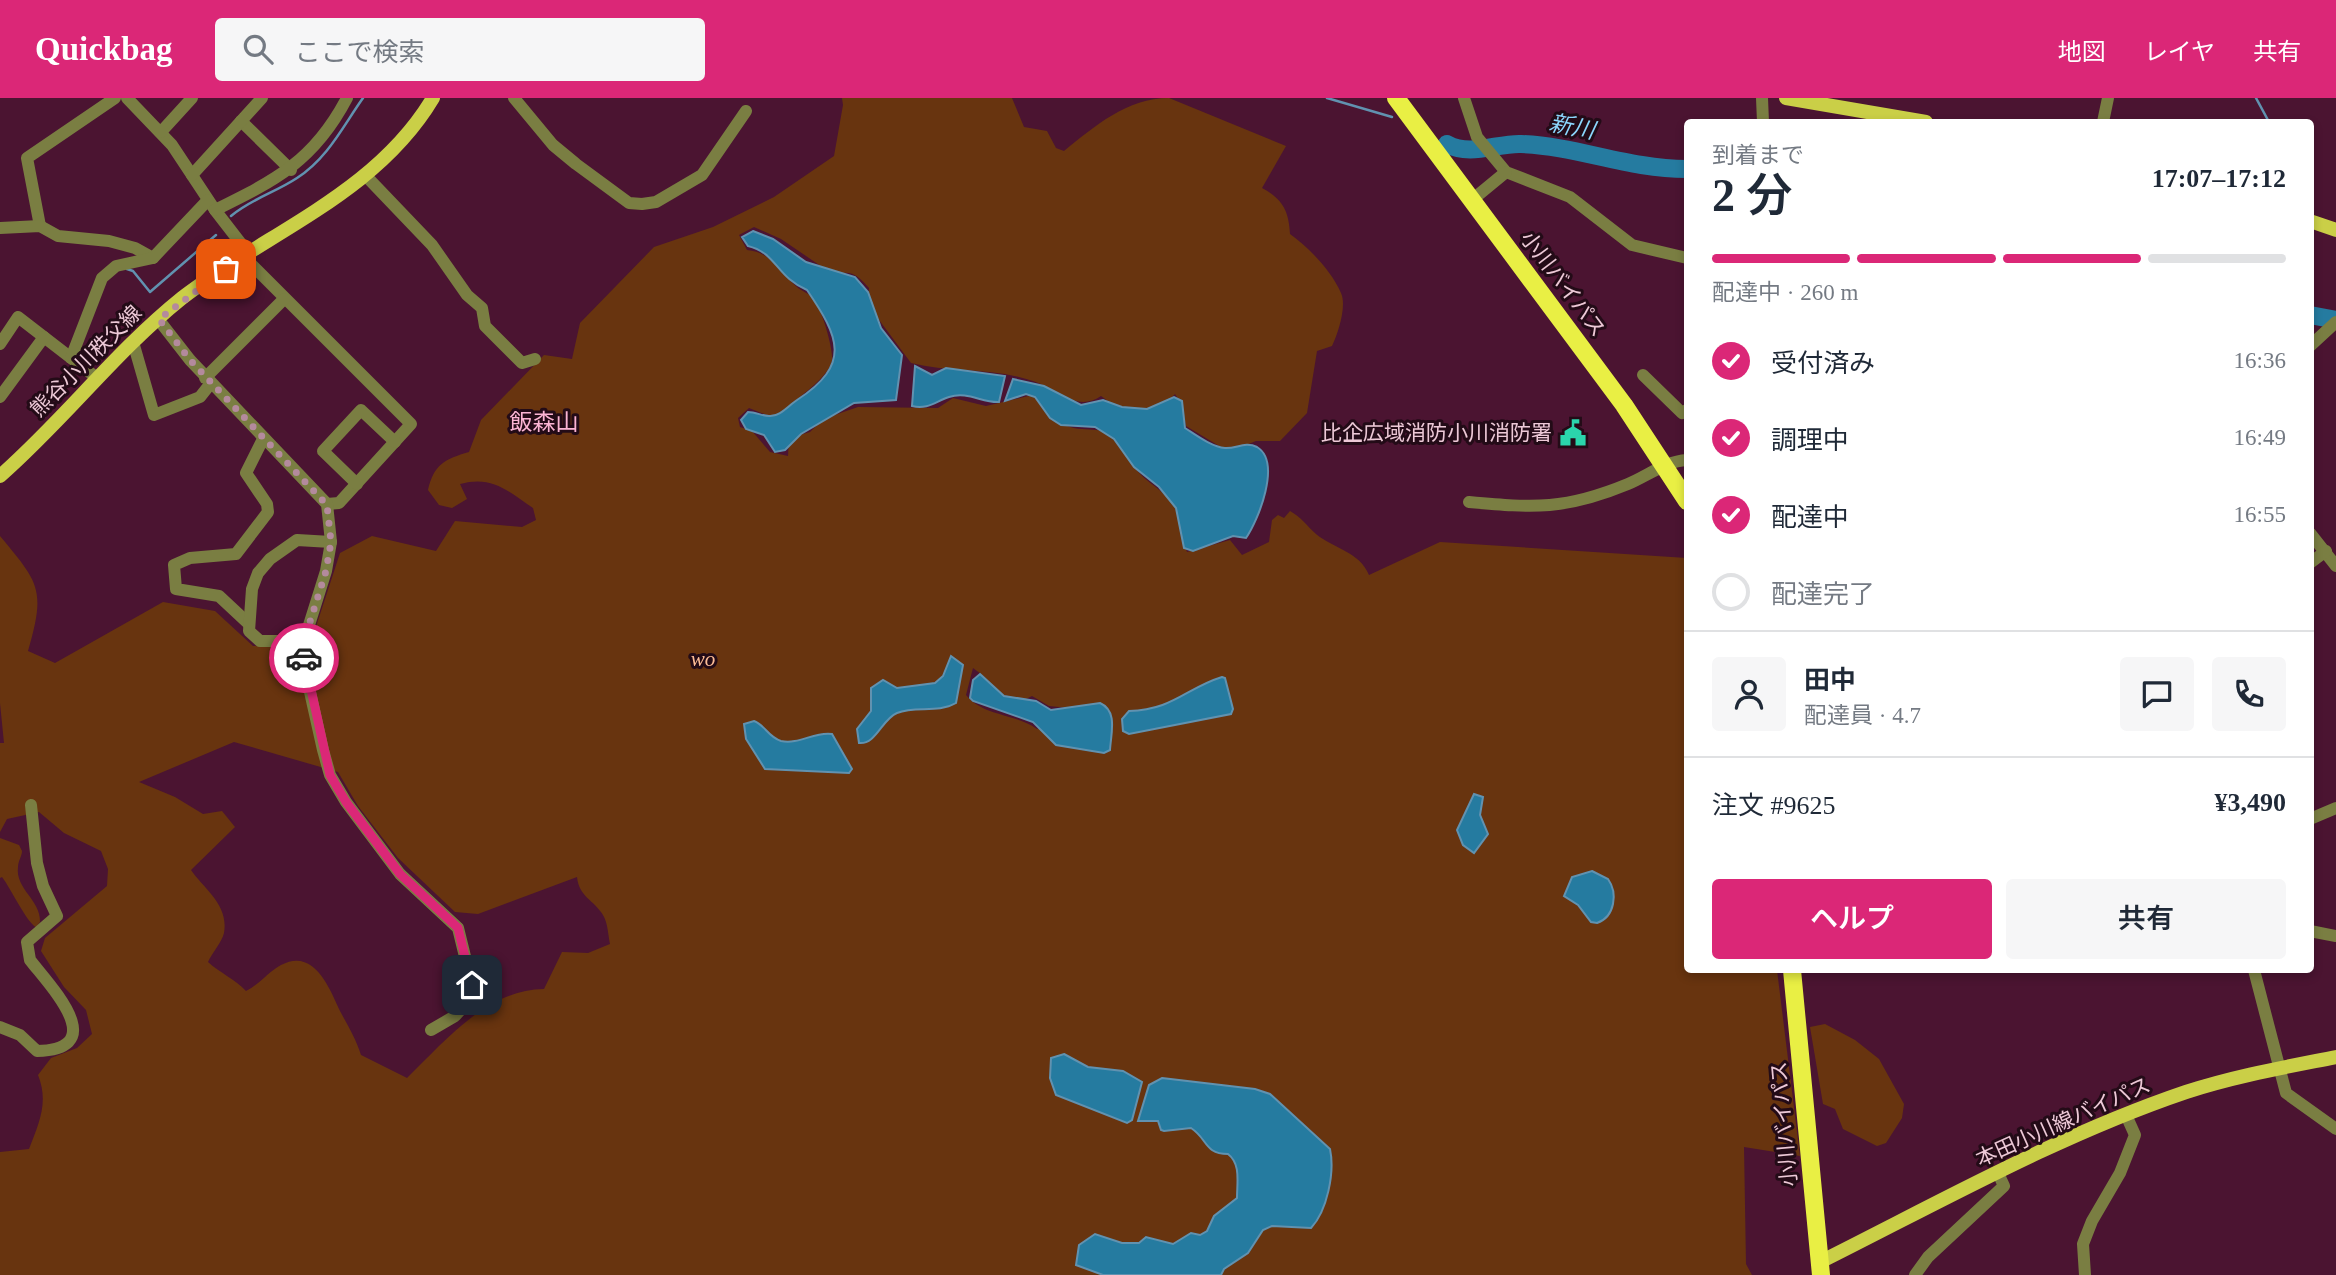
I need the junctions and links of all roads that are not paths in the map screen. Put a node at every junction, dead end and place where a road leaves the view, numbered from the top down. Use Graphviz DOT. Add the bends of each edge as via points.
graph roads {
  1 [pos="115,98"];
  2 [pos="127,98"];
  3 [pos="192,98"];
  4 [pos="262,98"];
  5 [pos="347,98"];
  6 [pos="433,98"];
  7 [pos="514,98"];
  8 [pos="1396,98"];
  9 [pos="1464,98"];
  10 [pos="1762,98"];
  11 [pos="1786,98"];
  12 [pos="2108,98"];
  13 [pos="746,111"];
  14 [pos="1763,119"];
  15 [pos="1908,119"];
  16 [pos="2104,119"];
  17 [pos="240,121"];
  18 [pos="161,132"];
  19 [pos="291,170"];
  20 [pos="1506,172"];
  21 [pos="192,174"];
  22 [pos="366,176"];
  23 [pos="1472,200"];
  24 [pos="211,205"];
  25 [pos="2314,222"];
  26 [pos="40,226"];
  27 [pos="0,228"];
  28 [pos="2336,230"];
  29 [pos="247,256"];
  30 [pos="1684,257"];
  31 [pos="153,258"];
  32 [pos="284,299"];
  33 [pos="159,319"];
  34 [pos="2331,326"];
  35 [pos="44,337"];
  36 [pos="133,342"];
  37 [pos="2314,342"];
  38 [pos="0,344"];
  39 [pos="71,358"];
  40 [pos="535,359"];
  41 [pos="1643,375"];
  42 [pos="97,378"];
  43 [pos="208,381"];
  44 [pos="0,397"];
  45 [pos="1684,412"];
  46 [pos="263,439"];
  47 [pos="395,442"];
  48 [pos="1684,461"];
  49 [pos="1666,465"];
  50 [pos="0,476"];
  51 [pos="357,484"];
  52 [pos="1684,496"];
  53 [pos="1469,502"];
  54 [pos="327,505"];
  55 [pos="2314,538"];
  56 [pos="331,542"];
  57 [pos="2326,551"];
  58 [pos="2314,560"];
  59 [pos="2336,566"];
  60 [pos="249,624"];
  61 [pos="304,641"];
  62 [pos="32,805"];
  63 [pos="2336,808"];
  64 [pos="2314,818"];
  65 [pos="2314,931"];
  66 [pos="2336,936"];
  67 [pos="1793,973"];
  68 [pos="2255,973"];
  69 [pos="0,1027"];
  70 [pos="431,1030"];
  71 [pos="2336,1056"];
  72 [pos="2280,1068"];
  73 [pos="2126,1115"];
  74 [pos="2336,1129"];
  75 [pos="1998,1173"];
  76 [pos="1821,1268"];
  77 [pos="1915,1275"];
  78 [pos="2085,1275"];
  1 -- 26 [label="street" via="27,158"];
  2 -- 18 [label="street"];
  3 -- 18 [label="street"];
  4 -- 17 [label="street"];
  5 -- 19 [label="street" via="326,132"];
  6 -- 22 [label="main road, 熊谷小川秩父線"];
  7 -- 13 [label="street" via="553,145 629,203 642,204 656,202 702,175"];
  8 -- 23 [label="highway, 小川バイパス"];
  9 -- 20 [label="street" via="1477,137"];
  10 -- 14 [label="street"];
  11 -- 15 [label="main road"];
  12 -- 16 [label="street"];
  17 -- 19 [label="street"];
  17 -- 21 [label="street"];
  18 -- 21 [label="street"];
  19 -- 24 [label="street"];
  20 -- 23 [label="street"];
  20 -- 30 [label="street" via="1570,197 1632,245"];
  21 -- 24 [label="street"];
  22 -- 29 [label="main road, 熊谷小川秩父線"];
  22 -- 40 [label="street" via="420,231 467,295 482,308 485,326 493,337 522,363"];
  23 -- 49 [label="highway, 小川バイパス"];
  24 -- 29 [label="street"];
  24 -- 31 [label="street"];
  25 -- 28 [label="main road"];
  26 -- 27 [label="street"];
  26 -- 31 [label="street" via="58,236 135,248"];
  29 -- 32 [label="street"];
  29 -- 33 [label="main road, 熊谷小川秩父線"];
  31 -- 39 [label="street" via="116,266 102,278"];
  32 -- 43 [label="street"];
  32 -- 47 [label="street" via="411,424"];
  33 -- 36 [label="main road, 熊谷小川秩父線"];
  33 -- 43 [label="street"];
  34 -- 37 [label="street"];
  35 -- 38 [label="street" via="18,317"];
  35 -- 39 [label="street"];
  35 -- 44 [label="street"];
  36 -- 42 [label="main road, 熊谷小川秩父線"];
  36 -- 43 [label="street" via="154,415 200,397"];
  39 -- 42 [label="street"];
  41 -- 45 [label="street"];
  42 -- 50 [label="main road, 熊谷小川秩父線"];
  43 -- 46 [label="street"];
  46 -- 54 [label="street"];
  46 -- 60 [label="street" via="246,473 268,512 236,554 190,558 174,565 176,589 219,596"];
  47 -- 51 [label="street"];
  47 -- 51 [label="street" via="361,410 323,451"];
  48 -- 49 [label="street"];
  49 -- 52 [label="highway, 小川バイパス"];
  49 -- 53 [label="street" via="1570,505"];
  51 -- 54 [label="street" via="339,503"];
  54 -- 56 [label="street"];
  55 -- 57 [label="street"];
  56 -- 60 [label="street" via="297,540 270,559 252,589"];
  56 -- 61 [label="street"];
  57 -- 58 [label="street"];
  57 -- 59 [label="street"];
  60 -- 61 [label="street" via="249,631 260,641"];
  61 -- 70 [label="street" via="306,674 330,775 400,874 458,928 472,985 466,1004"];
  62 -- 69 [label="street" via="37,863 57,916 27,942 26,950 69,1010 72,1032 56,1048 37,1051 20,1035"];
  63 -- 64 [label="street"];
  65 -- 66 [label="street"];
  67 -- 76 [label="highway, 小川バイパス"];
  68 -- 72 [label="street"];
  71 -- 72 [label="main road, 本田小川線バイパス"];
  72 -- 73 [label="main road, 本田小川線バイパス" via="2187,1092"];
  72 -- 74 [label="street" via="2287,1093"];
  73 -- 75 [label="main road, 本田小川線バイパス"];
  73 -- 78 [label="street" via="2135,1135 2083,1244"];
  75 -- 76 [label="main road, 本田小川線バイパス"];
  75 -- 77 [label="street" via="2004,1186 1928,1257"];
}
